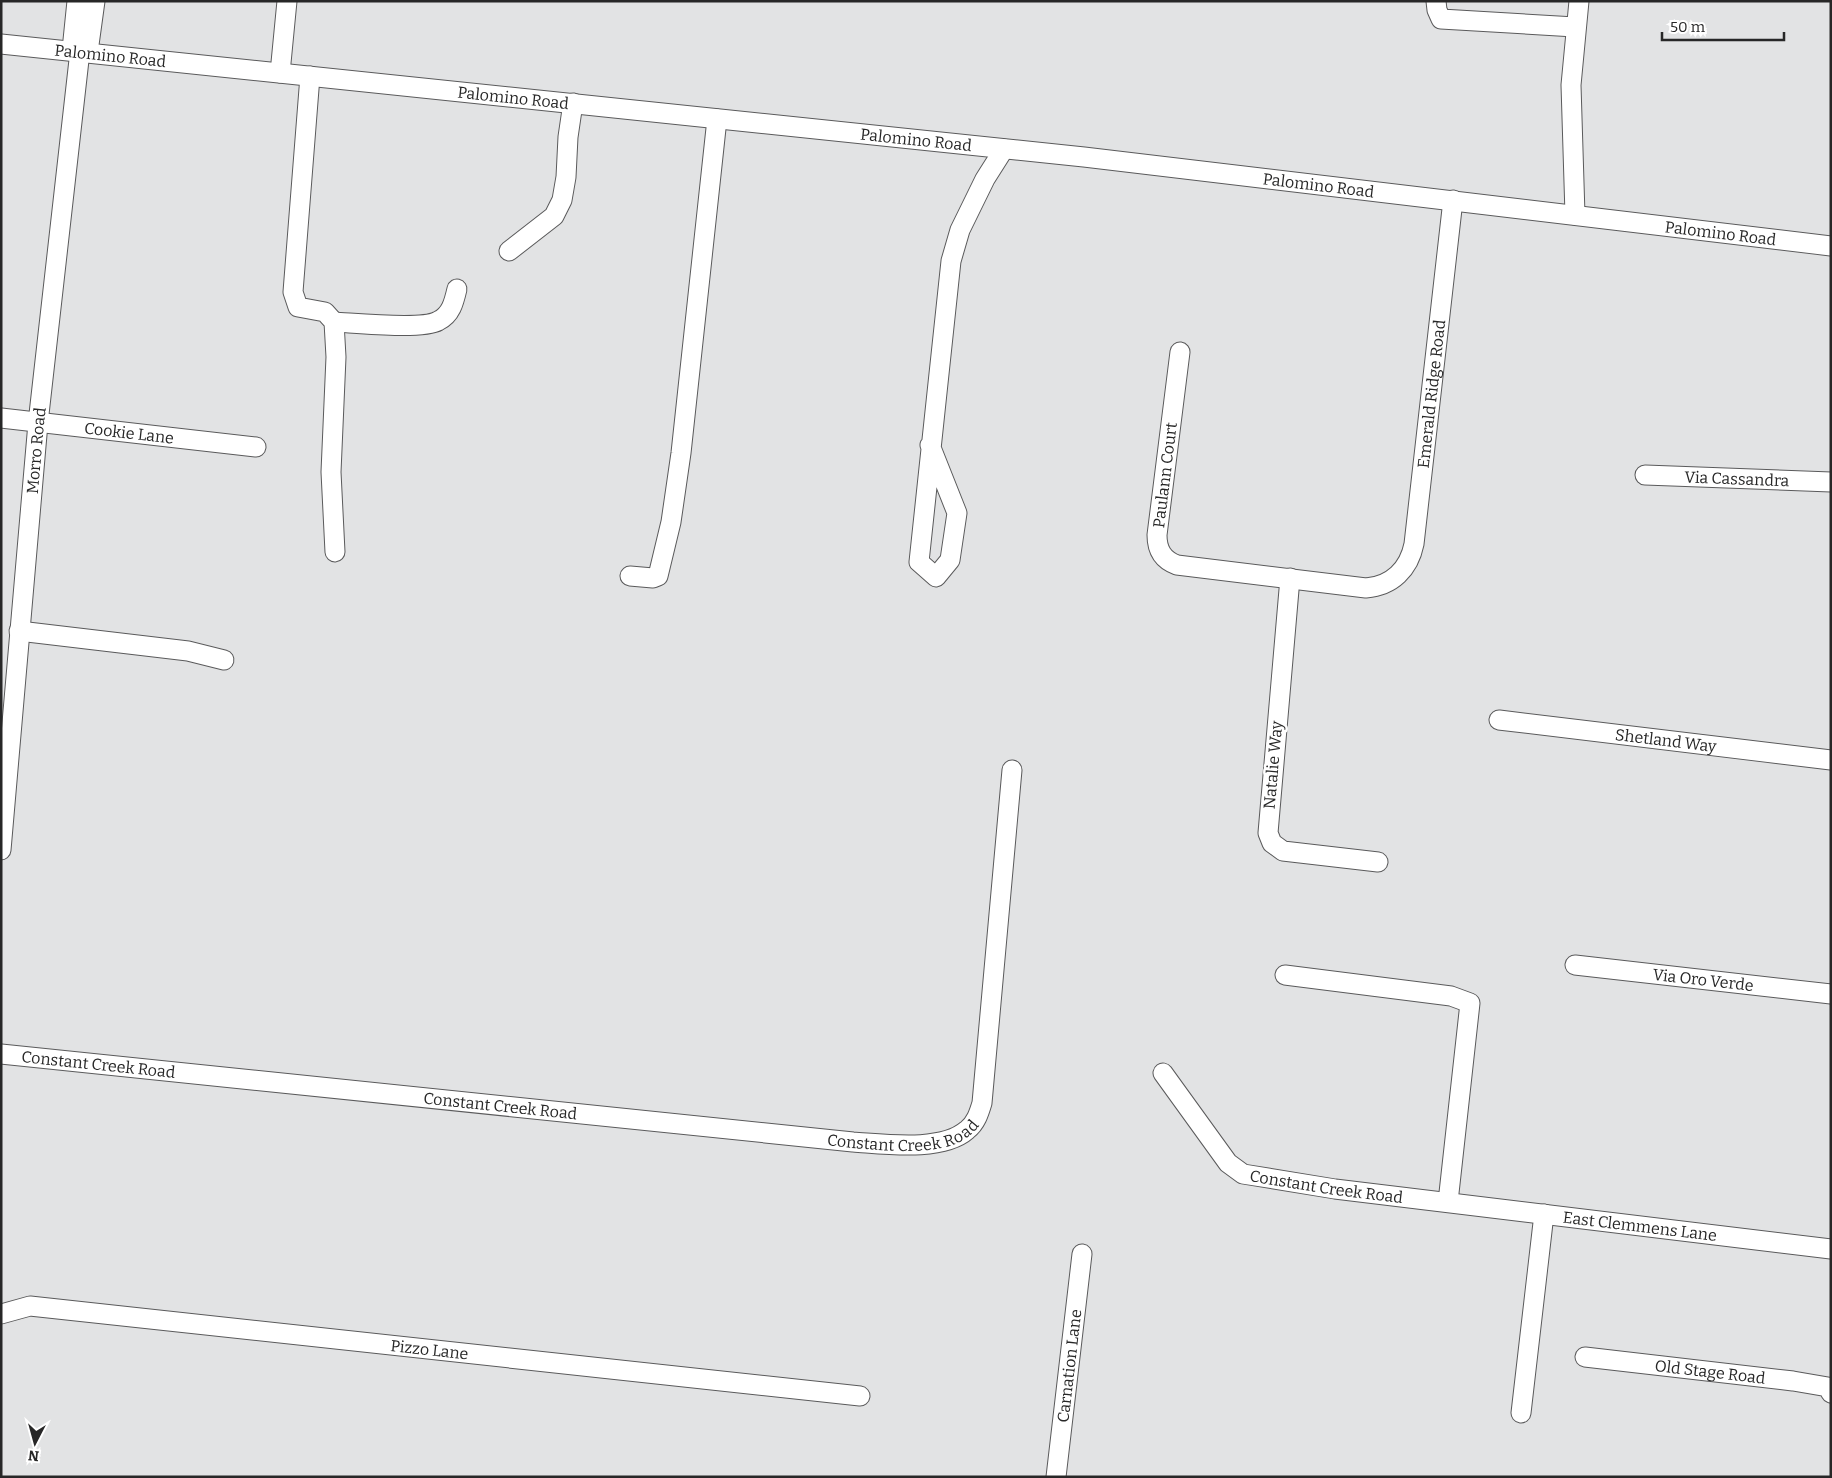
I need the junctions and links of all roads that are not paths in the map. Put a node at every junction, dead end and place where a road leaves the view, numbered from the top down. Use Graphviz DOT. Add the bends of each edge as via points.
graph roads {
  1 [pos="77,1"];
  2 [pos="95,1"];
  3 [pos="288,1"];
  4 [pos="1579,1"];
  5 [pos="1439,10"];
  6 [pos="1575,27"];
  7 [pos="1,44"];
  8 [pos="80,51"];
  9 [pos="280,73"];
  10 [pos="310,76"];
  11 [pos="573,103"];
  12 [pos="717,118"];
  13 [pos="1004,149"];
  14 [pos="1453,200"];
  15 [pos="1575,215"];
  16 [pos="1831,246"];
  17 [pos="508,251"];
  18 [pos="457,289"];
  19 [pos="334,322"];
  20 [pos="1180,352"];
  21 [pos="1,418"];
  22 [pos="38,423"];
  23 [pos="930,445"];
  24 [pos="256,447"];
  25 [pos="1644,475"];
  26 [pos="1831,482"];
  27 [pos="335,552"];
  28 [pos="630,576"];
  29 [pos="1290,578"];
  30 [pos="19,631"];
  31 [pos="224,660"];
  32 [pos="1499,720"];
  33 [pos="1831,760"];
  34 [pos="1012,770"];
  35 [pos="5,781"];
  36 [pos="1,850"];
  37 [pos="1378,862"];
  38 [pos="1575,965"];
  39 [pos="1285,975"];
  40 [pos="1831,994"];
  41 [pos="1,1054"];
  42 [pos="1163,1073"];
  43 [pos="1448,1202"];
  44 [pos="1544,1214"];
  45 [pos="1831,1249"];
  46 [pos="1082,1254"];
  47 [pos="1,1314"];
  48 [pos="1585,1357"];
  49 [pos="1831,1393"];
  50 [pos="860,1396"];
  51 [pos="1522,1413"];
  52 [pos="1056,1477"];
  1 -- 8 [label="street, Morro Road"];
  2 -- 8 [label="street, Morro Road"];
  3 -- 9 [label="street"];
  4 -- 6 [label="street"];
  5 -- 6 [label="street"];
  6 -- 15 [label="street" via="1571,84"];
  7 -- 8 [label="street, Palomino Road"];
  8 -- 9 [label="street, Palomino Road"];
  8 -- 22 [label="street, Morro Road"];
  9 -- 10 [label="street, Palomino Road"];
  10 -- 11 [label="street, Palomino Road"];
  10 -- 19 [label="street" via="293,292 298,308 325,312"];
  11 -- 12 [label="street, Palomino Road"];
  11 -- 17 [label="street" via="562,200 554,216"];
  12 -- 13 [label="street, Palomino Road"];
  12 -- 28 [label="street" via="671,522 658,576"];
  13 -- 14 [label="street, Palomino Road"];
  13 -- 23 [label="street" via="960,230 951,261"];
  14 -- 15 [label="street, Palomino Road"];
  14 -- 29 [label="street, Emerald Ridge Road" via="1414,544 1407,563 1390,581 1366,588"];
  15 -- 16 [label="street, Palomino Road"];
  18 -- 19 [label="street" via="447,315 437,322"];
  19 -- 27 [label="street" via="336,357 331,472"];
  20 -- 29 [label="street, Paulann Court" via="1157,536 1160,551 1177,565"];
  21 -- 22 [label="street, Cookie Lane"];
  22 -- 24 [label="street, Cookie Lane"];
  22 -- 30 [label="street, Morro Road"];
  23 -- 23 [label="street" via="919,562 936,577 950,560 957,513"];
  25 -- 26 [label="street, Via Cassandra"];
  29 -- 37 [label="street, Natalie Way" via="1268,833 1272,843 1283,851"];
  30 -- 31 [label="street" via="188,651"];
  30 -- 35 [label="street, Morro Road"];
  32 -- 33 [label="street, Shetland Way"];
  34 -- 41 [label="street, Constant Creek Road" via="982,1104 976,1120 967,1130 944,1143 853,1142"];
  35 -- 36 [label="street, Morro Road"];
  38 -- 40 [label="street, Via Oro Verde"];
  39 -- 43 [label="street" via="1452,996 1470,1003"];
  42 -- 43 [label="street, Constant Creek Road" via="1228,1163 1243,1174 1334,1189"];
  43 -- 44 [label="street, East Clemmens Lane"];
  44 -- 45 [label="street, East Clemmens Lane"];
  44 -- 51 [label="street"];
  46 -- 52 [label="street, Carnation Lane"];
  47 -- 50 [label="street, Pizzo Lane" via="30,1306"];
  48 -- 49 [label="street, Old Stage Road" via="1793,1381 1828,1387"];
}
